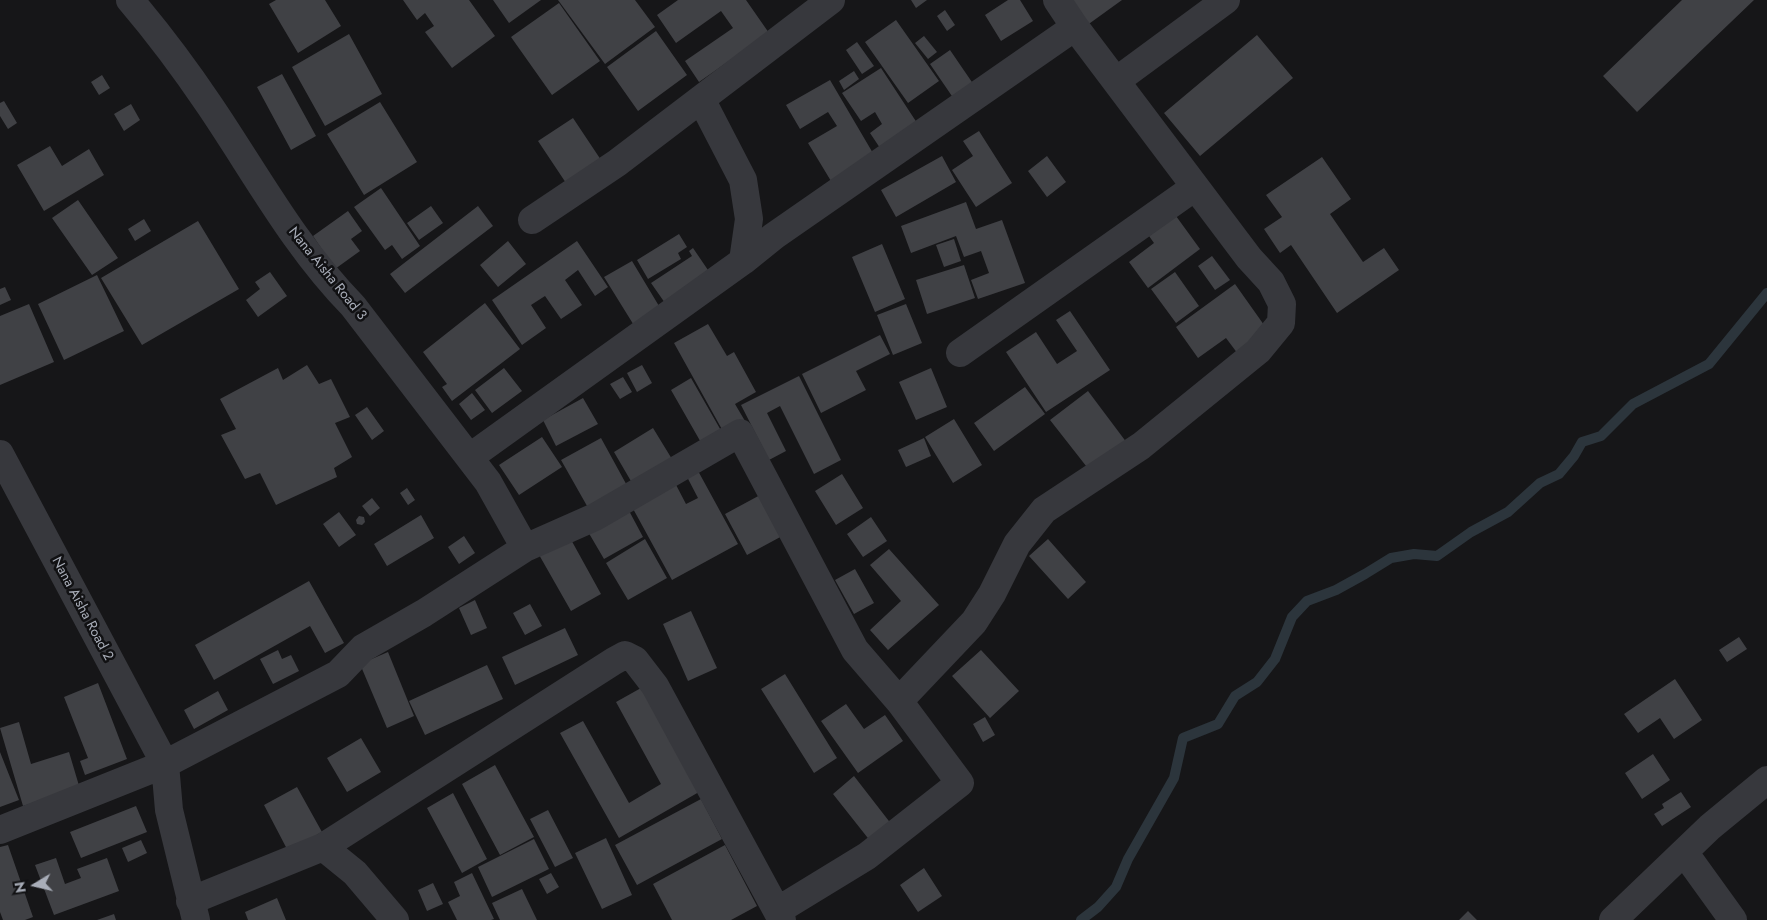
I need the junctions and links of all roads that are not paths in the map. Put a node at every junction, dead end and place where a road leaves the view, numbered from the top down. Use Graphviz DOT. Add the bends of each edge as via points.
graph roads {
  1 [pos="130,0"];
  2 [pos="831,0"];
  3 [pos="1057,0"];
  4 [pos="1226,0"];
  5 [pos="1075,27"];
  6 [pos="1116,81"];
  7 [pos="701,99"];
  8 [pos="1195,186"];
  9 [pos="532,220"];
  10 [pos="743,261"];
  11 [pos="960,353"];
  12 [pos="0,454"];
  13 [pos="470,457"];
  14 [pos="525,548"];
  15 [pos="899,701"];
  16 [pos="165,764"];
  17 [pos="1767,780"];
  18 [pos="0,830"];
  19 [pos="323,847"];
  20 [pos="1684,852"];
  21 [pos="193,911"];
  22 [pos="779,916"];
  23 [pos="395,920"];
  24 [pos="1613,920"];
  25 [pos="1733,920"];
  1 -- 13 [label="street, Nana Aisha Road 3" via="210,106 311,258 353,306"];
  2 -- 7 [label="street"];
  3 -- 5 [label="street"];
  4 -- 6 [label="street"];
  5 -- 6 [label="street"];
  5 -- 10 [label="street" via="774,236"];
  6 -- 8 [label="street"];
  7 -- 9 [label="street"];
  7 -- 10 [label="street" via="743,180 749,219"];
  8 -- 11 [label="street"];
  8 -- 15 [label="street" via="1271,282 1282,304 1280,323 1258,351 1141,446 1044,510 1017,544 974,622"];
  10 -- 13 [label="street"];
  12 -- 16 [label="street, Nana Aisha Road 2"];
  13 -- 14 [label="street, Nana Aisha Road 3"];
  14 -- 15 [label="street" via="595,516 740,433 855,650"];
  14 -- 16 [label="street" via="363,648 338,674"];
  15 -- 22 [label="street" via="960,783 867,856"];
  16 -- 18 [label="street"];
  16 -- 21 [label="street" via="169,810"];
  17 -- 20 [label="street"];
  19 -- 21 [label="street"];
  19 -- 22 [label="street" via="625,655 635,660 655,686"];
  19 -- 23 [label="street" via="354,873"];
  20 -- 24 [label="street"];
  20 -- 25 [label="street"];
}
